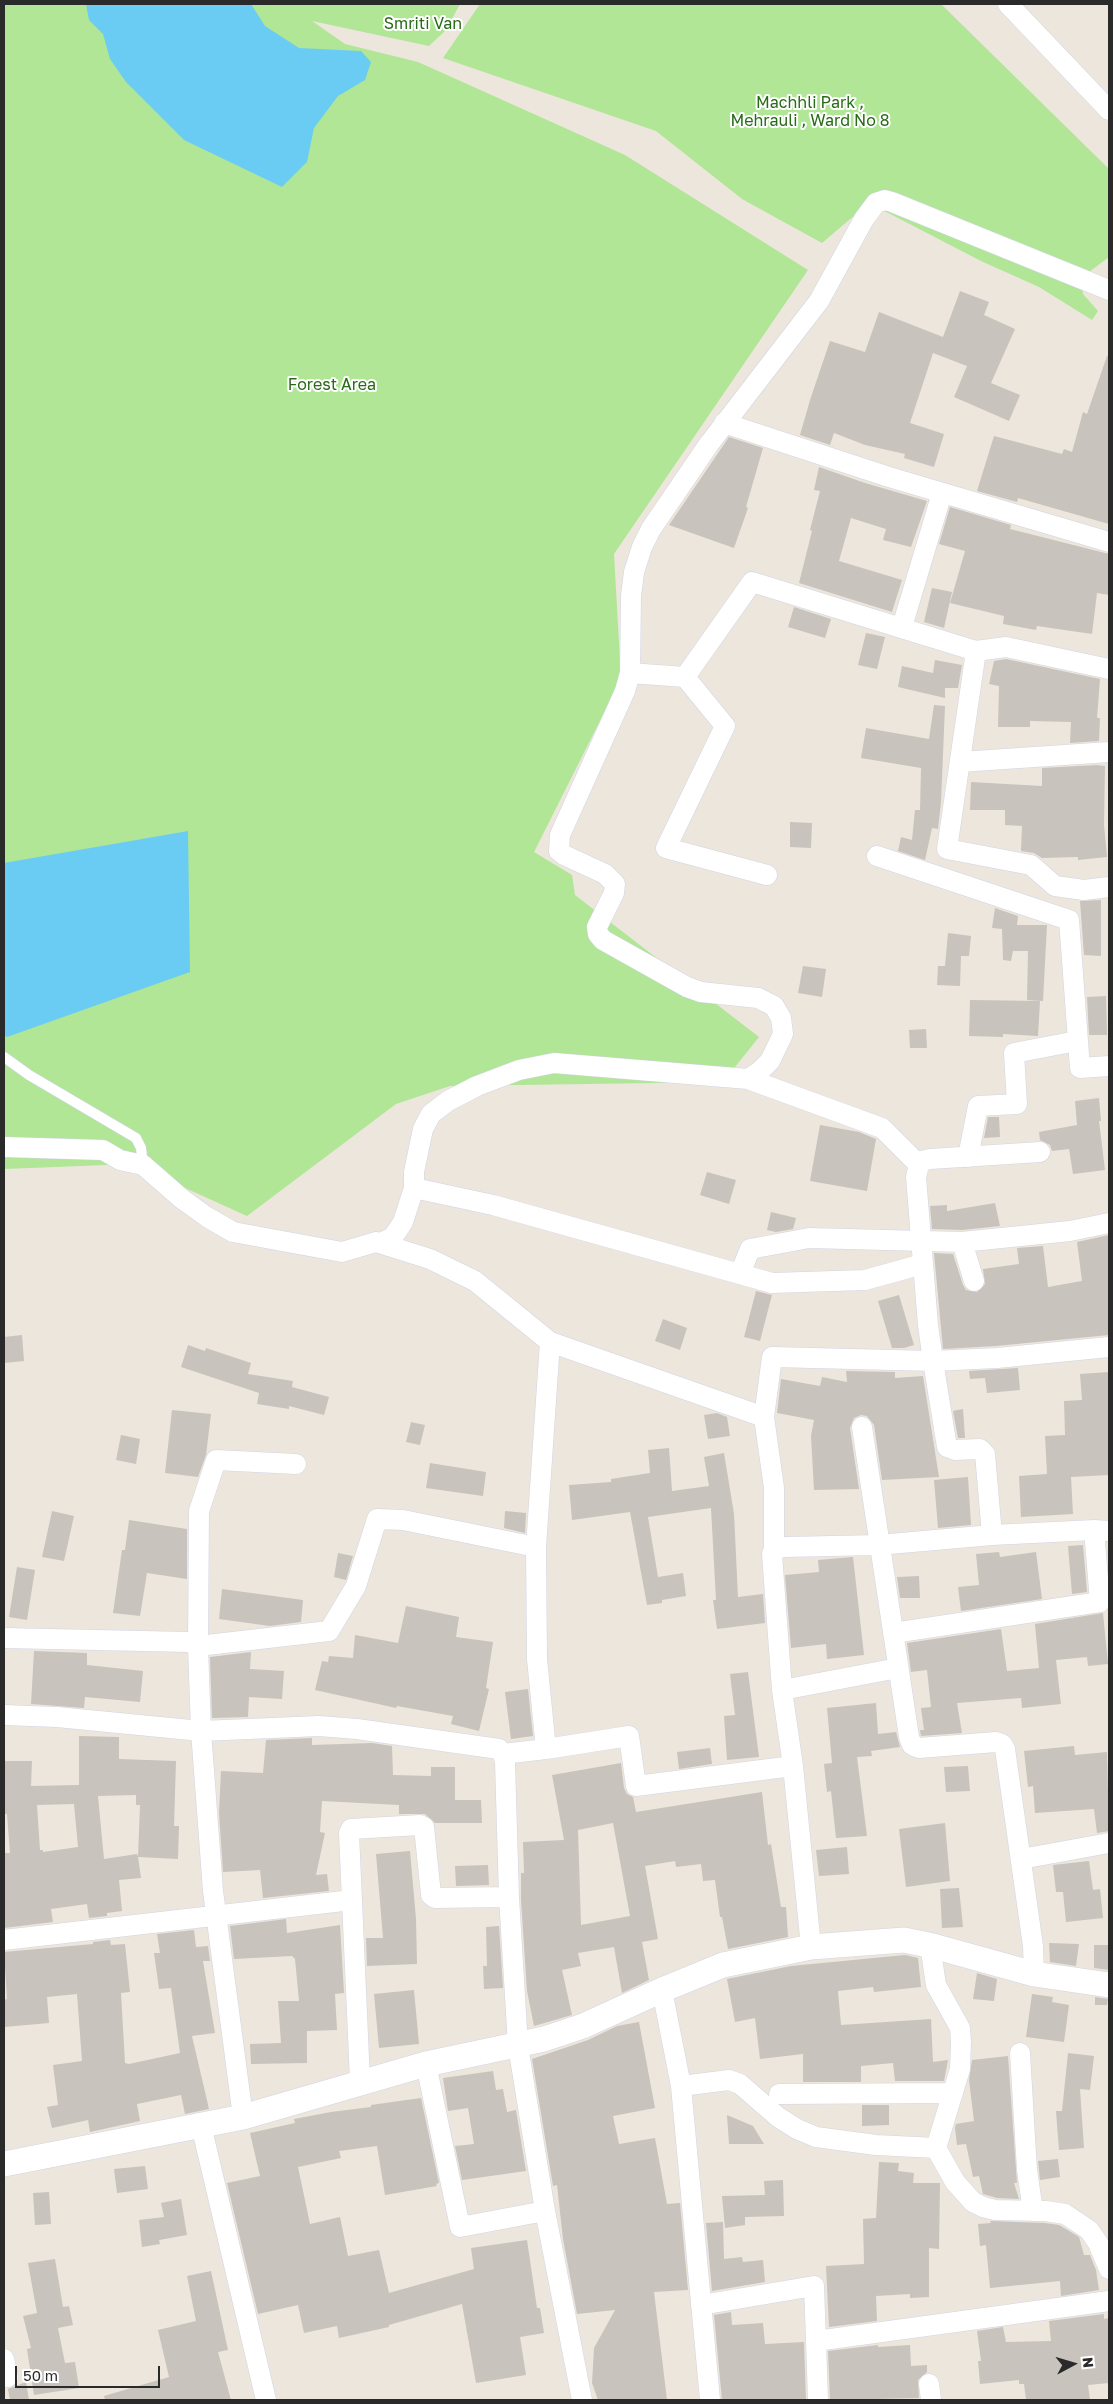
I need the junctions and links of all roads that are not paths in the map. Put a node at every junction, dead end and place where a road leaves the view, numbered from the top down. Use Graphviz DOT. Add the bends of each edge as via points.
graph roads {
  1 [pos="1008,4"];
  2 [pos="1109,110"];
  3 [pos="1109,290"];
  4 [pos="724,423"];
  5 [pos="942,493"];
  6 [pos="1109,542"];
  7 [pos="902,628"];
  8 [pos="976,651"];
  9 [pos="1109,669"];
  10 [pos="630,674"];
  11 [pos="685,677"];
  12 [pos="1109,752"];
  13 [pos="960,762"];
  14 [pos="878,856"];
  15 [pos="767,875"];
  16 [pos="1109,887"];
  17 [pos="1077,1041"];
  18 [pos="4,1058"];
  19 [pos="1109,1066"];
  20 [pos="748,1079"];
  21 [pos="4,1147"];
  22 [pos="1040,1152"];
  23 [pos="968,1157"];
  24 [pos="143,1165"];
  25 [pos="919,1165"];
  26 [pos="414,1188"];
  27 [pos="1109,1223"];
  28 [pos="376,1242"];
  29 [pos="921,1242"];
  30 [pos="962,1242"];
  31 [pos="923,1264"];
  32 [pos="740,1274"];
  33 [pos="974,1281"];
  34 [pos="550,1342"];
  35 [pos="1109,1347"];
  36 [pos="933,1360"];
  37 [pos="764,1417"];
  38 [pos="862,1427"];
  39 [pos="296,1464"];
  40 [pos="1102,1530"];
  41 [pos="992,1535"];
  42 [pos="878,1545"];
  43 [pos="536,1547"];
  44 [pos="774,1549"];
  45 [pos="892,1633"];
  46 [pos="4,1638"];
  47 [pos="198,1646"];
  48 [pos="898,1668"];
  49 [pos="782,1690"];
  50 [pos="4,1715"];
  51 [pos="201,1731"];
  52 [pos="546,1749"];
  53 [pos="503,1754"];
  54 [pos="793,1766"];
  55 [pos="1109,1844"];
  56 [pos="1021,1859"];
  57 [pos="509,1897"];
  58 [pos="352,1900"];
  59 [pos="216,1916"];
  60 [pos="4,1940"];
  61 [pos="930,1945"];
  62 [pos="811,1947"];
  63 [pos="1034,1974"];
  64 [pos="1109,1985"];
  65 [pos="662,1990"];
  66 [pos="518,2046"];
  67 [pos="1020,2053"];
  68 [pos="426,2064"];
  69 [pos="360,2081"];
  70 [pos="681,2086"];
  71 [pos="954,2093"];
  72 [pos="779,2094"];
  73 [pos="243,2117"];
  74 [pos="201,2125"];
  75 [pos="936,2148"];
  76 [pos="4,2164"];
  77 [pos="545,2211"];
  78 [pos="1033,2211"];
  79 [pos="1109,2269"];
  80 [pos="1109,2301"];
  81 [pos="701,2305"];
  82 [pos="816,2341"];
  83 [pos="266,2400"];
  84 [pos="582,2400"];
  85 [pos="710,2400"];
  86 [pos="818,2400"];
  1 -- 2 [label="street"];
  3 -- 4 [label="street" via="892,202 876,203 818,301"];
  4 -- 5 [label="street"];
  4 -- 10 [label="street" via="642,546 631,596"];
  5 -- 6 [label="street"];
  5 -- 7 [label="street"];
  7 -- 8 [label="street"];
  7 -- 11 [label="street" via="752,582"];
  8 -- 9 [label="street" via="1006,646"];
  8 -- 13 [label="street"];
  10 -- 11 [label="street"];
  10 -- 20 [label="street" via="560,835 559,851 605,874 615,884 614,893 597,926 603,940 687,987 701,992 758,998 774,1006 781,1018 783,1034 770,1061"];
  11 -- 15 [label="street" via="725,726 666,848"];
  12 -- 13 [label="street"];
  13 -- 16 [label="street" via="947,849 1031,865 1055,886 1084,890"];
  14 -- 17 [label="street" via="1069,920"];
  17 -- 19 [label="street" via="1080,1068"];
  17 -- 23 [label="street" via="1014,1053 1017,1104 978,1106"];
  18 -- 24 [label="lane" via="136,1138"];
  20 -- 25 [label="street" via="882,1128"];
  20 -- 26 [label="street" via="554,1063 519,1070 477,1086 431,1114 423,1129"];
  21 -- 24 [label="street" via="103,1150 120,1160"];
  22 -- 23 [label="street"];
  23 -- 25 [label="street" via="930,1159"];
  24 -- 28 [label="street" via="182,1199 233,1232 342,1252"];
  25 -- 29 [label="street" via="916,1178"];
  26 -- 28 [label="street" via="403,1222 393,1237 381,1244"];
  26 -- 32 [label="street"];
  27 -- 30 [label="street" via="1070,1231"];
  28 -- 34 [label="street" via="430,1260 475,1281"];
  29 -- 30 [label="street"];
  29 -- 31 [label="street"];
  29 -- 32 [label="street" via="809,1238 750,1249"];
  30 -- 33 [label="street"];
  31 -- 32 [label="street" via="866,1280 772,1283"];
  31 -- 36 [label="street"];
  34 -- 37 [label="street"];
  34 -- 43 [label="street"];
  35 -- 36 [label="street" via="997,1358"];
  36 -- 37 [label="street" via="772,1357"];
  36 -- 41 [label="street" via="947,1447 955,1450 980,1449 985,1454"];
  37 -- 44 [label="street" via="774,1488"];
  38 -- 42 [label="street"];
  39 -- 47 [label="street" via="216,1460 199,1511"];
  40 -- 41 [label="street"];
  40 -- 45 [label="street" via="1100,1602"];
  41 -- 42 [label="street"];
  42 -- 44 [label="street"];
  42 -- 45 [label="street"];
  43 -- 47 [label="street" via="403,1520 377,1519 356,1586 329,1631"];
  43 -- 52 [label="street" via="537,1659"];
  44 -- 49 [label="street"];
  45 -- 48 [label="street"];
  46 -- 47 [label="street" via="190,1642"];
  47 -- 51 [label="street"];
  48 -- 49 [label="street"];
  48 -- 56 [label="street" via="912,1745 926,1748 1002,1744"];
  49 -- 54 [label="street"];
  50 -- 51 [label="street"];
  51 -- 53 [label="street" via="319,1726 491,1747"];
  51 -- 59 [label="street"];
  52 -- 53 [label="street"];
  52 -- 54 [label="street" via="629,1736 636,1786"];
  53 -- 57 [label="street"];
  54 -- 62 [label="street"];
  55 -- 56 [label="street"];
  56 -- 63 [label="street"];
  57 -- 58 [label="street" via="435,1898 431,1895 426,1832 424,1827 411,1826 351,1829"];
  57 -- 66 [label="street"];
  58 -- 59 [label="street"];
  58 -- 69 [label="street"];
  59 -- 60 [label="street"];
  59 -- 73 [label="street"];
  61 -- 62 [label="street" via="904,1940"];
  61 -- 63 [label="street"];
  61 -- 71 [label="street" via="939,1992 960,2028 961,2058"];
  62 -- 65 [label="street" via="723,1965"];
  63 -- 64 [label="street"];
  65 -- 66 [label="street" via="583,2026"];
  65 -- 70 [label="street"];
  66 -- 68 [label="street"];
  66 -- 77 [label="street"];
  67 -- 78 [label="street" via="1027,2170"];
  68 -- 69 [label="street"];
  68 -- 77 [label="street" via="460,2227"];
  69 -- 73 [label="street"];
  70 -- 75 [label="street" via="729,2080 740,2084 778,2116 816,2137"];
  70 -- 81 [label="street"];
  71 -- 72 [label="street"];
  71 -- 75 [label="street"];
  73 -- 74 [label="street"];
  74 -- 76 [label="street"];
  74 -- 83 [label="street"];
  75 -- 78 [label="street" via="955,2182 973,2202 995,2210"];
  77 -- 84 [label="street"];
  78 -- 79 [label="street" via="1065,2214 1089,2230"];
  80 -- 82 [label="street"];
  81 -- 82 [label="street" via="814,2286"];
  81 -- 85 [label="street"];
  82 -- 86 [label="street"];
}
